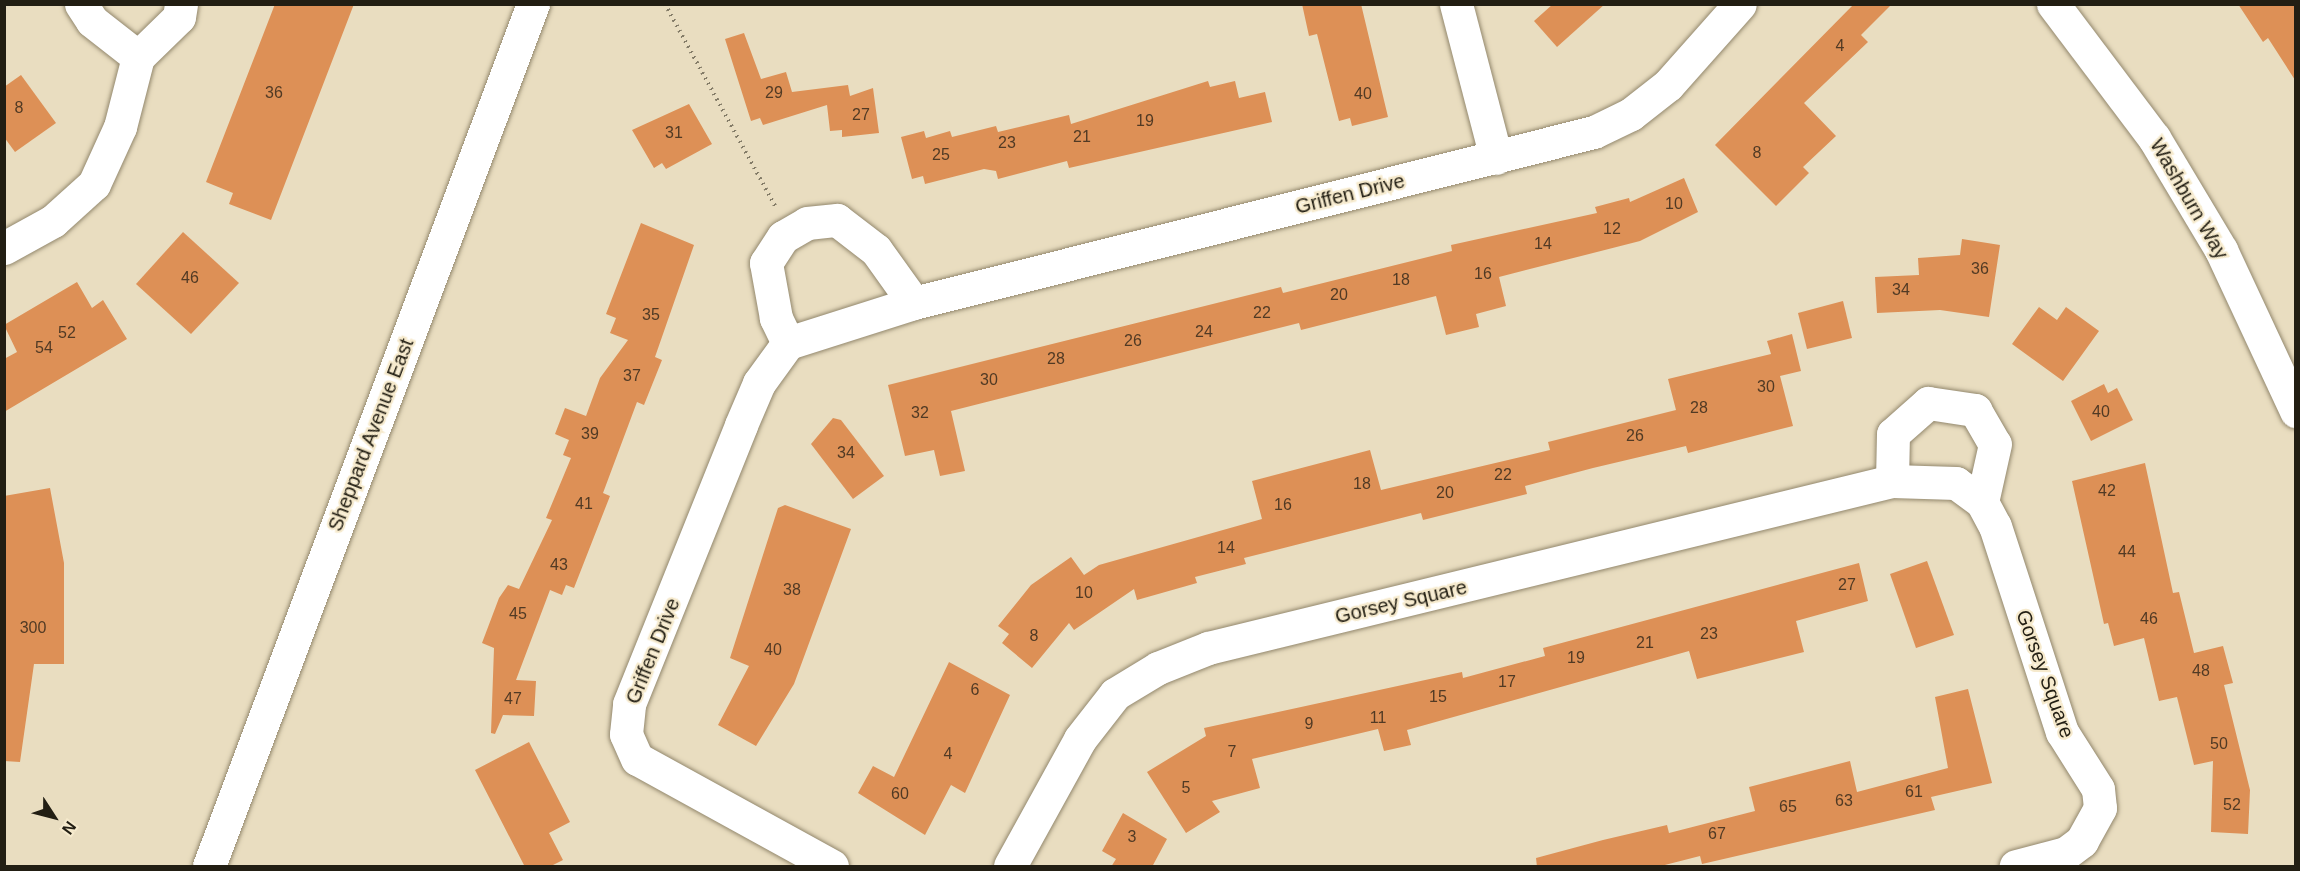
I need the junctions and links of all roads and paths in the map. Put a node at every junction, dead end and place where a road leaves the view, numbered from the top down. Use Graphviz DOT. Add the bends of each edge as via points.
graph roads {
  1 [pos="81,4"];
  2 [pos="181,4"];
  3 [pos="533,4"];
  4 [pos="664,4"];
  5 [pos="1456,4"];
  6 [pos="1740,4"];
  7 [pos="2053,4"];
  8 [pos="138,57"];
  9 [pos="1497,158"];
  10 [pos="783,237"];
  11 [pos="4,248"];
  12 [pos="914,303"];
  13 [pos="788,343"];
  14 [pos="2295,411"];
  15 [pos="1892,481"];
  16 [pos="1982,502"];
  17 [pos="209,867"];
  18 [pos="832,867"];
  19 [pos="1010,867"];
  20 [pos="2016,867"];
  1 -- 8 [label="street" via="92,21"];
  2 -- 8 [label="street" via="179,17"];
  3 -- 17 [label="street, Sheppard Avenue East"];
  4 -- 10 [label="path" via="773,199"];
  5 -- 9 [label="street"];
  6 -- 9 [label="street, Griffen Drive" via="1711,42 1631,114 1594,132"];
  7 -- 14 [label="street, Washburn Way" via="2167,159 2221,250"];
  8 -- 11 [label="street" via="120,127 94,184 54,220"];
  9 -- 12 [label="street, Griffen Drive"];
  10 -- 12 [label="street" via="807,224 837,220 876,250"];
  10 -- 13 [label="street" via="766,263 776,318"];
  12 -- 13 [label="street, Griffen Drive"];
  13 -- 18 [label="street, Griffen Drive" via="759,383 741,425 629,704 626,734 637,759 654,770"];
  15 -- 16 [label="street, Gorsey Square" via="1956,483"];
  15 -- 16 [label="street" via="1893,434 1928,403 1975,410 1995,444"];
  15 -- 19 [label="street, Gorsey Square" via="1208,648 1158,668 1114,694 1080,739"];
  16 -- 20 [label="street, Gorsey Square" via="1995,526 2062,732 2098,789 2100,808 2082,841 2066,853"];
}
